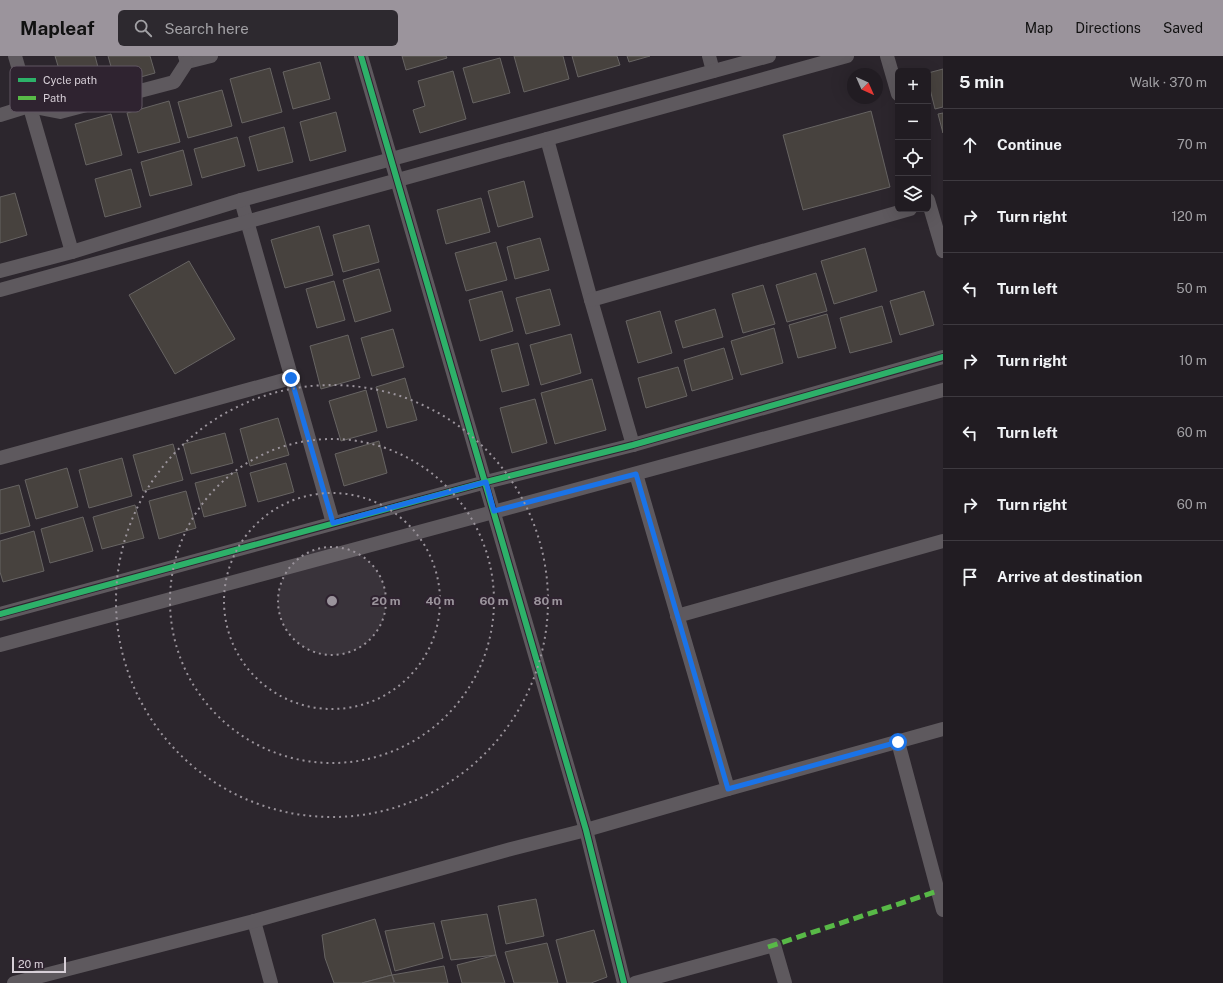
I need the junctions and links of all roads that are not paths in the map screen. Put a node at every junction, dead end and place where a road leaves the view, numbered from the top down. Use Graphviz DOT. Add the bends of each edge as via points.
graph roads {
  1 [pos="15,56"];
  2 [pos="211,56"];
  3 [pos="361,56"];
  4 [pos="710,56"];
  5 [pos="768,56"];
  6 [pos="847,56"];
  7 [pos="887,56"];
  8 [pos="186,59"];
  9 [pos="18,66"];
  10 [pos="713,71"];
  11 [pos="895,84"];
  12 [pos="142,90"];
  13 [pos="10,112"];
  14 [pos="31,112"];
  15 [pos="0,115"];
  16 [pos="547,139"];
  17 [pos="392,159"];
  18 [pos="398,180"];
  19 [pos="240,200"];
  20 [pos="899,212"];
  21 [pos="931,212"];
  22 [pos="247,222"];
  23 [pos="943,251"];
  24 [pos="72,252"];
  25 [pos="0,271"];
  26 [pos="0,290"];
  27 [pos="591,300"];
  28 [pos="943,357"];
  29 [pos="291,378"];
  30 [pos="943,390"];
  31 [pos="633,446"];
  32 [pos="0,458"];
  33 [pos="636,474"];
  34 [pos="486,482"];
  35 [pos="494,511"];
  36 [pos="333,523"];
  37 [pos="943,541"];
  38 [pos="0,614"];
  39 [pos="677,616"];
  40 [pos="0,645"];
  41 [pos="943,729"];
  42 [pos="898,742"];
  43 [pos="728,789"];
  44 [pos="586,830"];
  45 [pos="940,890"];
  46 [pos="943,910"];
  47 [pos="254,921"];
  48 [pos="14,983"];
  49 [pos="271,983"];
  50 [pos="624,983"];
  51 [pos="635,983"];
  52 [pos="785,983"];
  1 -- 9 [label="street"];
  2 -- 8 [label="street"];
  3 -- 17 [label="street"];
  4 -- 10 [label="street"];
  5 -- 10 [label="street"];
  6 -- 16 [label="street"];
  7 -- 11 [label="street"];
  8 -- 12 [label="street" via="174,82"];
  10 -- 17 [label="street"];
  13 -- 15 [label="street"];
  14 -- 24 [label="street"];
  16 -- 18 [label="street"];
  16 -- 27 [label="street"];
  17 -- 18 [label="street"];
  17 -- 19 [label="street"];
  18 -- 22 [label="street"];
  18 -- 34 [label="street"];
  19 -- 22 [label="street"];
  19 -- 24 [label="street"];
  20 -- 27 [label="street"];
  21 -- 23 [label="street"];
  22 -- 26 [label="street"];
  22 -- 29 [label="street"];
  24 -- 25 [label="street"];
  27 -- 31 [label="street"];
  28 -- 31 [label="street"];
  29 -- 32 [label="street"];
  29 -- 36 [label="street"];
  30 -- 33 [label="street"];
  31 -- 34 [label="street"];
  33 -- 35 [label="street"];
  33 -- 39 [label="street"];
  34 -- 35 [label="street"];
  34 -- 36 [label="street"];
  35 -- 40 [label="street"];
  35 -- 44 [label="street"];
  36 -- 38 [label="street"];
  37 -- 39 [label="street"];
  39 -- 43 [label="street"];
  41 -- 42 [label="street"];
  42 -- 43 [label="street"];
  42 -- 45 [label="street"];
  43 -- 44 [label="street"];
  44 -- 47 [label="street"];
  44 -- 50 [label="street"];
  45 -- 46 [label="street"];
  47 -- 48 [label="street"];
  47 -- 49 [label="street"];
  51 -- 52 [label="street" via="774,945"];
}
